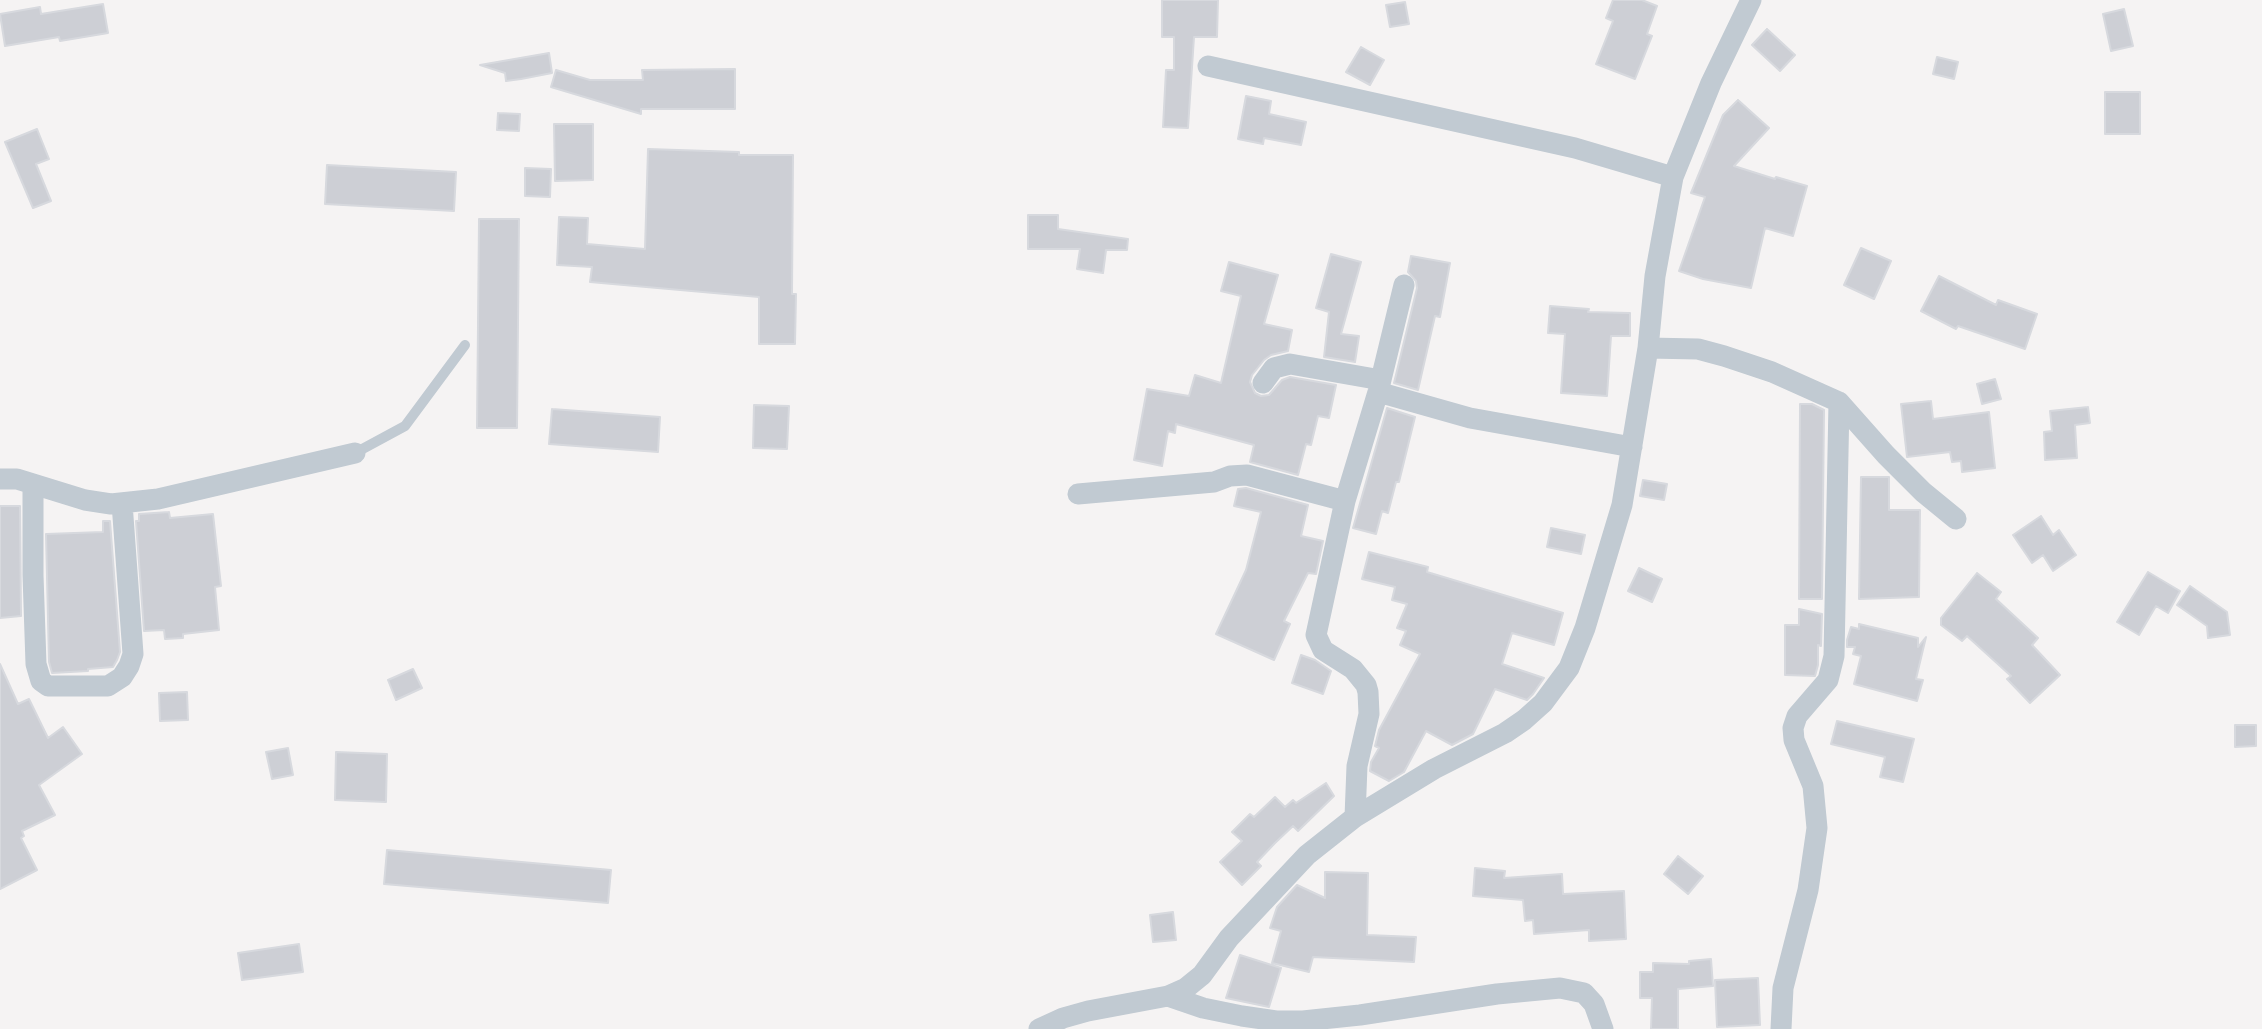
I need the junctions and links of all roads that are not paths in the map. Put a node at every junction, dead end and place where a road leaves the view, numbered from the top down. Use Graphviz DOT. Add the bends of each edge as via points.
graph roads {
  1 [pos="1751,0"];
  2 [pos="1208,66"];
  3 [pos="1672,177"];
  4 [pos="1404,285"];
  5 [pos="465,345"];
  6 [pos="1648,348"];
  7 [pos="1263,383"];
  8 [pos="1380,386"];
  9 [pos="1839,402"];
  10 [pos="1632,447"];
  11 [pos="355,453"];
  12 [pos="0,479"];
  13 [pos="33,484"];
  14 [pos="1078,494"];
  15 [pos="1345,501"];
  16 [pos="122,503"];
  17 [pos="1956,519"];
  18 [pos="1355,817"];
  19 [pos="1168,996"];
  20 [pos="1360,1022"];
  21 [pos="1039,1029"];
  22 [pos="1603,1029"];
  23 [pos="1781,1029"];
  1 -- 3 [label="street"];
  2 -- 3 [label="street" via="1575,148"];
  3 -- 6 [label="street"];
  4 -- 8 [label="street"];
  5 -- 11 [label="lane" via="405,426"];
  6 -- 9 [label="street" via="1711,352 1772,372"];
  6 -- 10 [label="street"];
  7 -- 8 [label="street" via="1274,368 1290,364"];
  8 -- 10 [label="street" via="1470,418"];
  8 -- 15 [label="street"];
  9 -- 17 [label="street" via="1914,483"];
  9 -- 23 [label="street" via="1834,656 1828,680 1797,716 1793,728 1813,786 1817,828 1808,890 1783,988"];
  10 -- 18 [label="street" via="1622,505 1585,628 1569,668 1544,703 1504,733"];
  11 -- 16 [label="street" via="158,499"];
  12 -- 13 [label="street"];
  13 -- 16 [label="street" via="85,500"];
  13 -- 16 [label="street" via="36,664 41,681 48,686 108,686 129,666 133,654"];
  14 -- 15 [label="street" via="1247,475"];
  15 -- 18 [label="street" via="1316,635 1323,650 1353,669 1368,692"];
  18 -- 19 [label="street" via="1307,855 1229,938 1202,975"];
  19 -- 20 [label="street" via="1203,1008 1276,1021"];
  19 -- 21 [label="street" via="1088,1011"];
  20 -- 22 [label="street" via="1497,994 1560,988 1584,993 1594,1004"];
}
